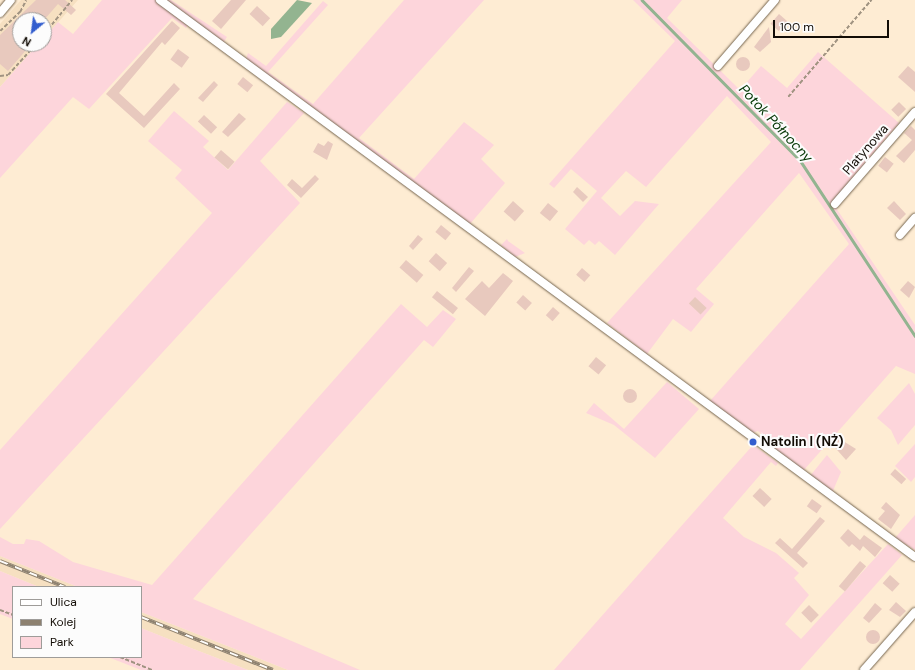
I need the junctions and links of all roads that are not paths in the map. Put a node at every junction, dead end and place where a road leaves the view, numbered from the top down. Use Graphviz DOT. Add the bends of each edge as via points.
graph roads {
  1 [pos="11,0"];
  2 [pos="160,0"];
  3 [pos="775,0"];
  4 [pos="0,13"];
  5 [pos="718,66"];
  6 [pos="915,112"];
  7 [pos="835,204"];
  8 [pos="915,218"];
  9 [pos="900,235"];
  10 [pos="915,557"];
  11 [pos="915,612"];
  12 [pos="864,670"];
  1 -- 4 [label="street"];
  2 -- 10 [label="street"];
  3 -- 5 [label="street"];
  6 -- 7 [label="street, Platynowa"];
  8 -- 9 [label="street"];
  11 -- 12 [label="street"];
}
